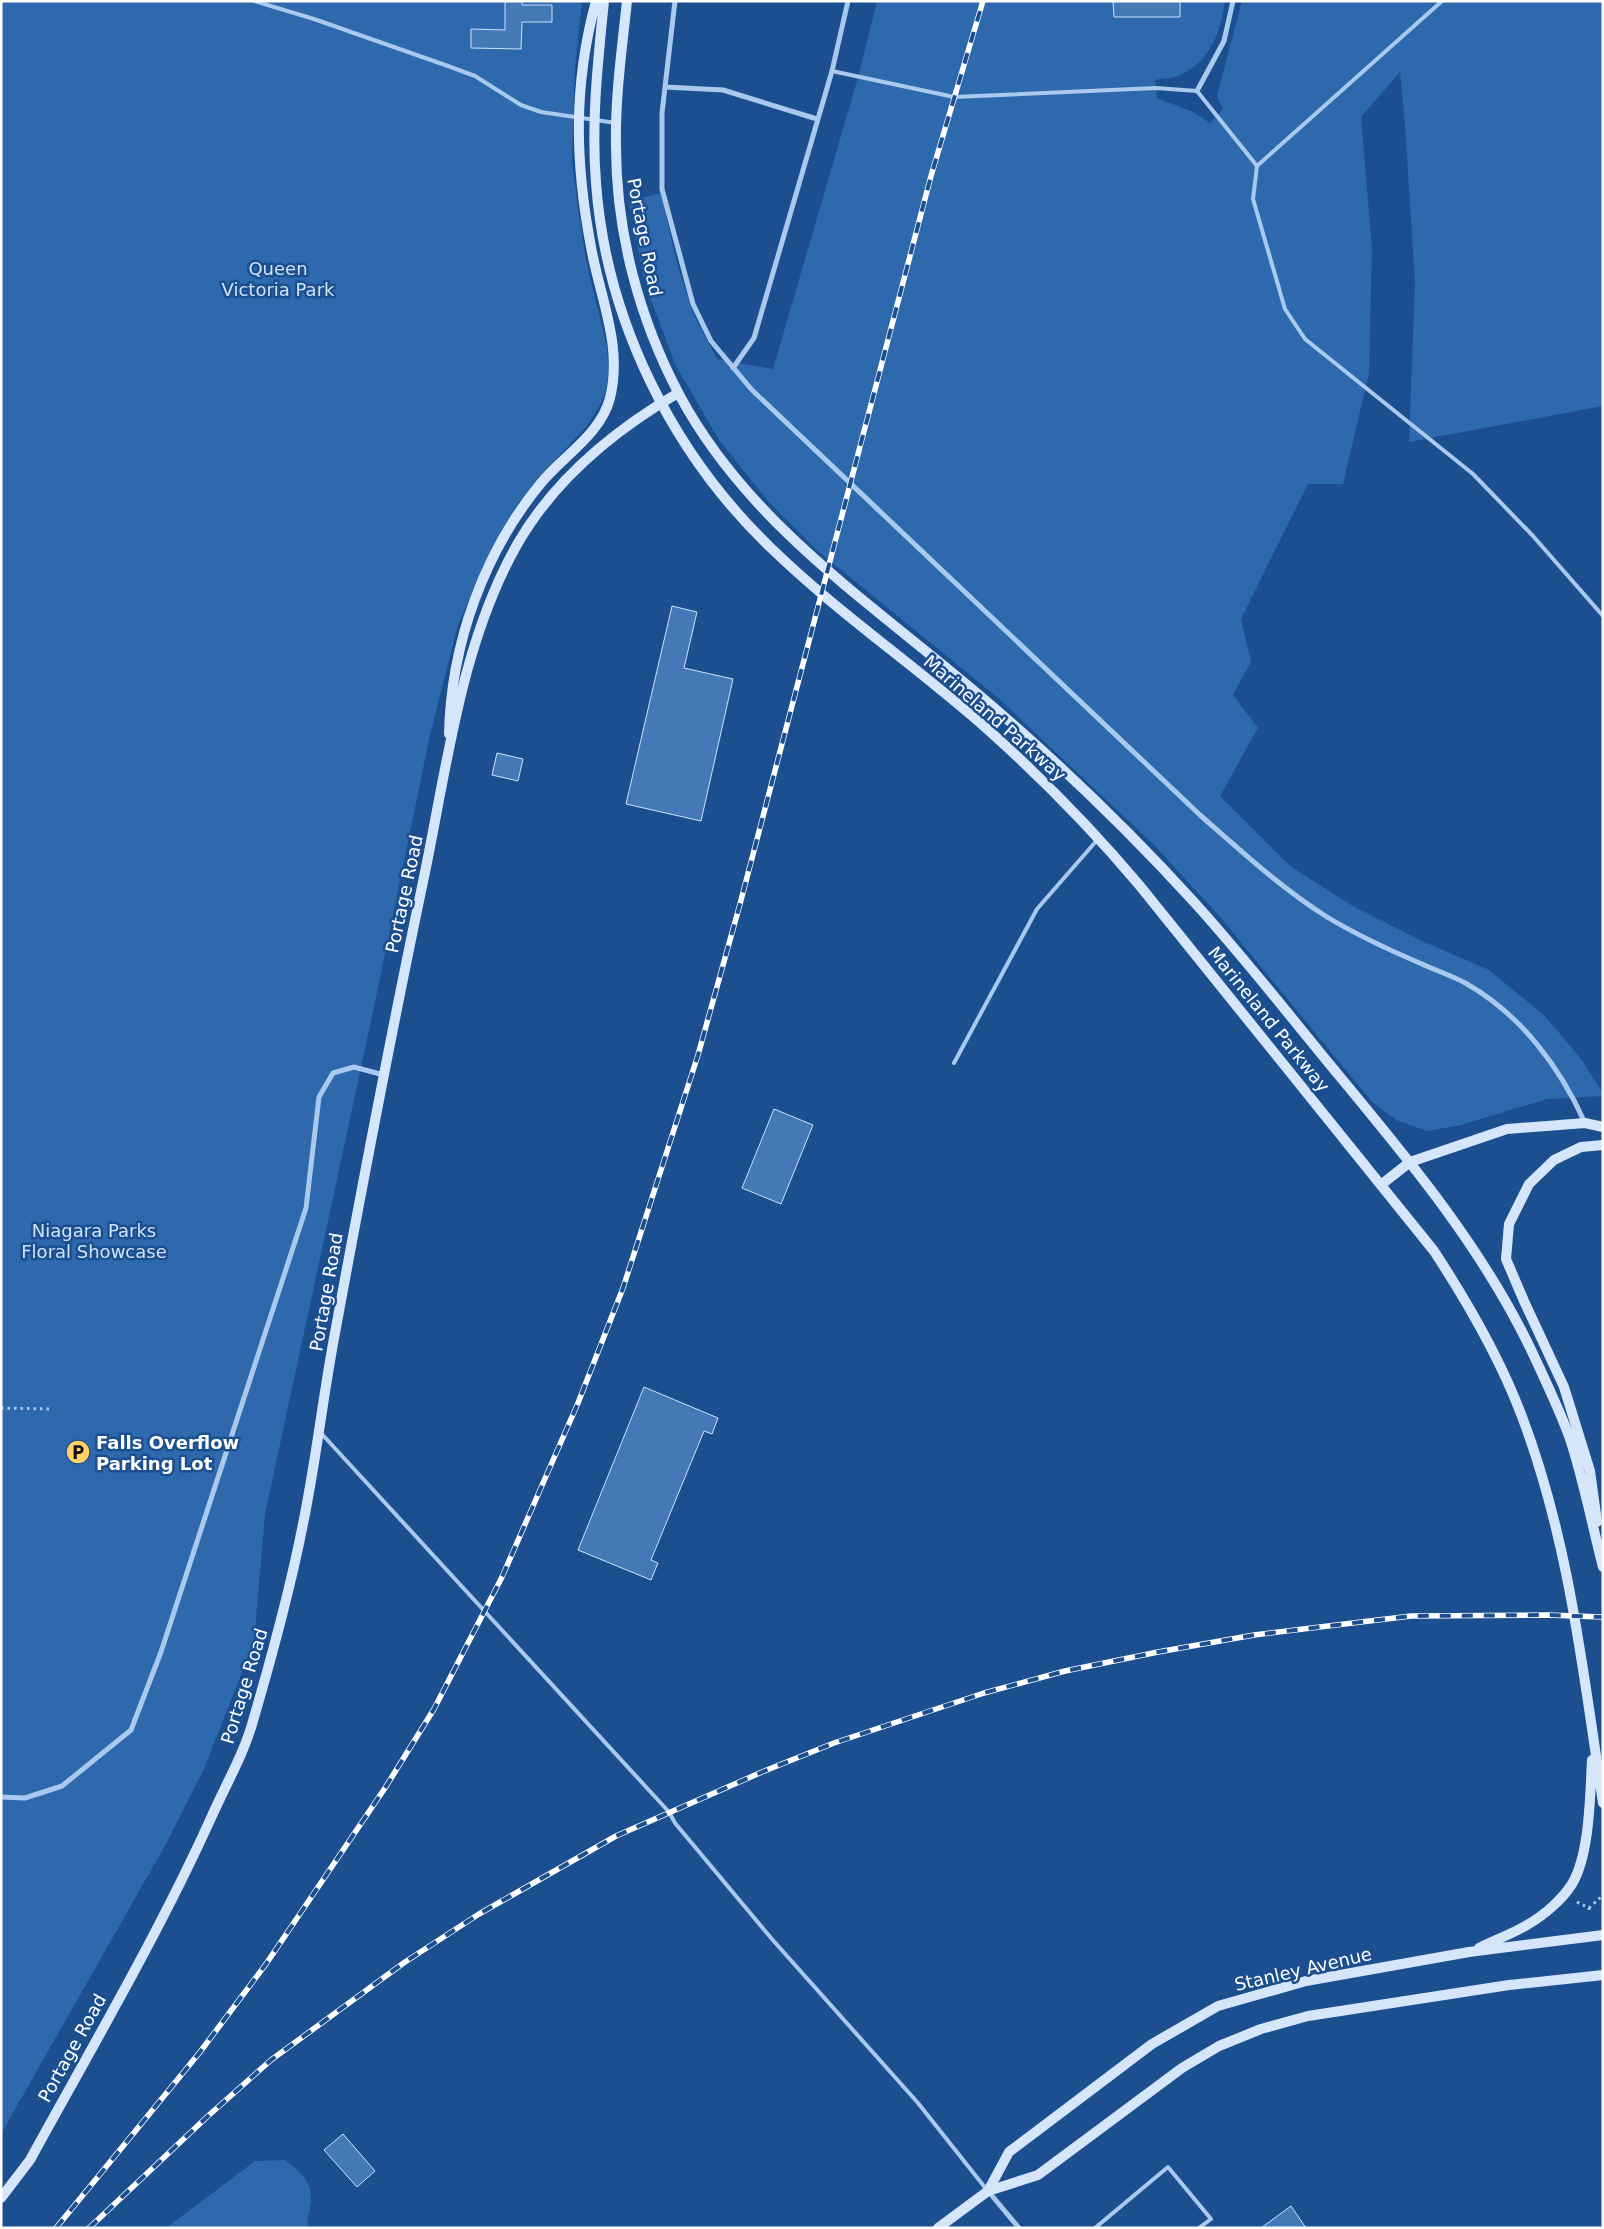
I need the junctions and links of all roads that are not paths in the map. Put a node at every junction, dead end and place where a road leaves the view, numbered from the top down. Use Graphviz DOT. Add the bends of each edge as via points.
graph roads {
  1 [pos="254,1"];
  2 [pos="596,1"];
  3 [pos="604,1"];
  4 [pos="627,1"];
  5 [pos="675,1"];
  6 [pos="848,1"];
  7 [pos="1233,1"];
  8 [pos="1442,1"];
  9 [pos="832,71"];
  10 [pos="665,87"];
  11 [pos="1197,91"];
  12 [pos="579,119"];
  13 [pos="817,119"];
  14 [pos="595,121"];
  15 [pos="616,123"];
  16 [pos="1257,166"];
  17 [pos="733,368"];
  18 [pos="678,393"];
  19 [pos="661,403"];
  20 [pos="1603,616"];
  21 [pos="448,762"];
  22 [pos="1098,838"];
  23 [pos="954,1063"];
  24 [pos="384,1075"];
  25 [pos="1585,1123"];
  26 [pos="1603,1127"];
  27 [pos="1603,1145"];
  28 [pos="1410,1162"];
  29 [pos="1382,1184"];
  30 [pos="319,1430"];
  31 [pos="1603,1566"];
  32 [pos="1593,1742"];
  33 [pos="1,1796"];
  34 [pos="1603,1803"];
  35 [pos="1603,1935"];
  36 [pos="1469,1952"];
  37 [pos="1603,1975"];
  38 [pos="988,2191"];
  39 [pos="1,2198"];
  40 [pos="938,2228"];
  41 [pos="1019,2228"];
  42 [pos="1095,2228"];
  43 [pos="1199,2228"];
  1 -- 12 [label="lane" via="475,76 521,106"];
  2 -- 12 [label="main road" via="581,66"];
  3 -- 14 [label="main road"];
  4 -- 15 [label="main road, Portage Road"];
  5 -- 10 [label="street"];
  6 -- 9 [label="street"];
  7 -- 11 [label="street" via="1224,41"];
  8 -- 16 [label="lane"];
  9 -- 11 [label="lane" via="954,97 1156,88"];
  9 -- 13 [label="street"];
  10 -- 13 [label="street" via="723,90"];
  10 -- 17 [label="street" via="662,189 693,304 711,341"];
  11 -- 16 [label="lane"];
  12 -- 14 [label="lane"];
  12 -- 21 [label="main road" via="579,158 587,225 615,350 612,388 604,415 555,467 518,514 486,572 463,637 452,686"];
  13 -- 17 [label="street" via="754,338"];
  14 -- 15 [label="lane"];
  14 -- 19 [label="main road" via="596,182 609,267 628,327"];
  15 -- 18 [label="main road, Portage Road" via="618,193 630,262 646,318"];
  16 -- 20 [label="lane" via="1254,199 1285,310 1305,339 1473,474"];
  17 -- 25 [label="street" via="752,390 1200,815 1269,875 1356,933 1465,983 1502,1008 1530,1036 1558,1073"];
  18 -- 19 [label="main road, Portage Road"];
  18 -- 28 [label="main road, Marineland Parkway" via="722,461 780,527 828,571 1003,715 1166,873 1252,970"];
  19 -- 21 [label="main road, Portage Road" via="620,431 574,472 539,511 516,547 487,610 473,652"];
  19 -- 22 [label="main road, Marineland Parkway" via="725,498 772,549 986,728 1059,796"];
  21 -- 24 [label="main road, Portage Road"];
  22 -- 23 [label="lane" via="1037,909"];
  22 -- 29 [label="main road, Marineland Parkway"];
  24 -- 30 [label="main road, Portage Road"];
  24 -- 33 [label="street" via="354,1067 333,1073 320,1097 306,1208 161,1652 131,1730 62,1786 26,1798"];
  25 -- 26 [label="main road"];
  25 -- 28 [label="main road" via="1506,1129"];
  27 -- 31 [label="main road" via="1580,1147 1554,1160 1529,1184 1509,1224 1506,1259 1564,1387 1590,1471"];
  28 -- 29 [label="main road"];
  28 -- 31 [label="main road, Marineland Parkway" via="1483,1263 1532,1352 1569,1437"];
  29 -- 32 [label="main road, Marineland Parkway" via="1418,1228 1454,1282 1497,1358 1522,1415 1544,1484 1570,1588"];
  30 -- 38 [label="lane" via="669,1812 771,1938 918,2103"];
  30 -- 39 [label="main road, Portage Road" via="303,1523 278,1633 251,1729 182,1881 30,2160"];
  32 -- 34 [label="main road, Marineland Parkway"];
  32 -- 36 [label="main road" via="1588,1822 1572,1883 1554,1905 1528,1925"];
  35 -- 36 [label="main road, Stanley Avenue"];
  36 -- 38 [label="main road, Stanley Avenue" via="1306,1981 1218,2006 1152,2044 1009,2152"];
  37 -- 38 [label="main road, Stanley Avenue" via="1509,1985 1317,2015 1261,2028 1219,2046 1182,2068 1038,2175"];
  38 -- 40 [label="main road, Stanley Avenue"];
  38 -- 41 [label="street"];
  42 -- 43 [label="lane" via="1168,2167 1211,2219"];
}
